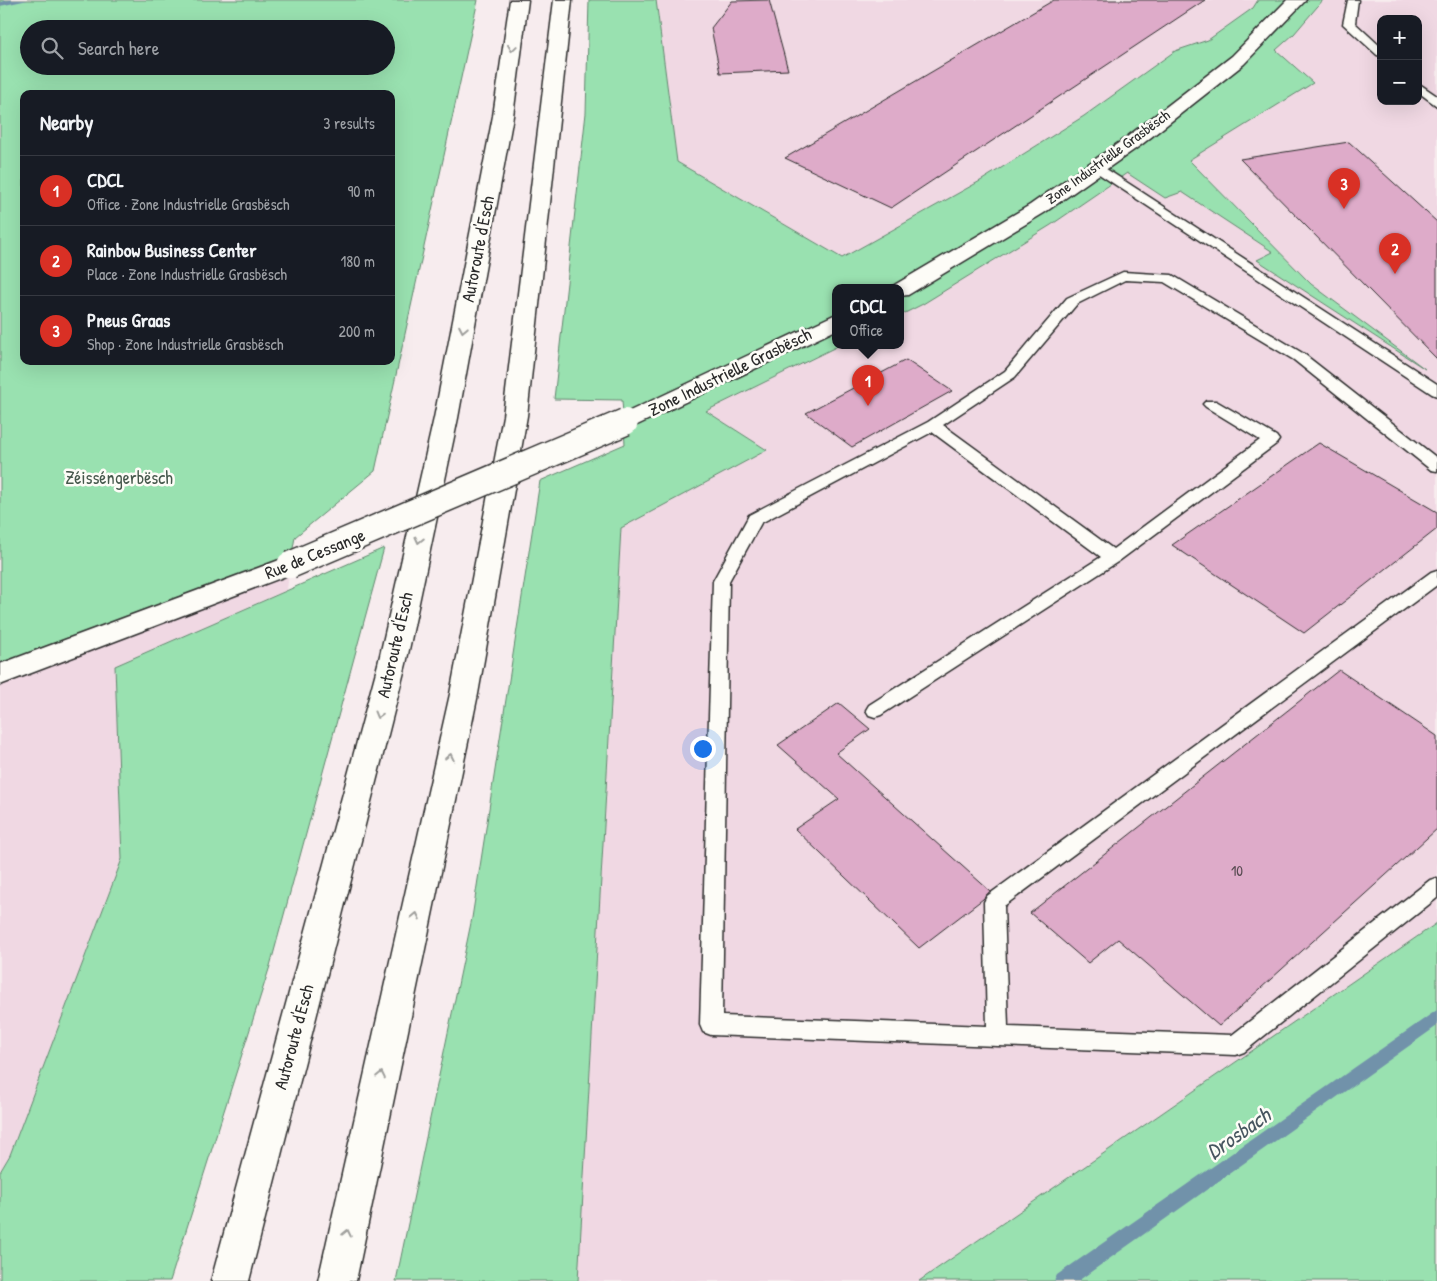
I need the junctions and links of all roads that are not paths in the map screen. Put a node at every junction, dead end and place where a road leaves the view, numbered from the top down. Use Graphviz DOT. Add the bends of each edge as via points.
graph roads {
  1 [pos="518,0"];
  2 [pos="562,0"];
  3 [pos="1298,0"];
  4 [pos="1353,0"];
  5 [pos="1377,49"];
  6 [pos="1422,89"];
  7 [pos="1437,102"];
  8 [pos="1097,167"];
  9 [pos="904,288"];
  10 [pos="832,323"];
  11 [pos="1437,391"];
  12 [pos="1211,404"];
  13 [pos="625,422"];
  14 [pos="932,425"];
  15 [pos="1437,466"];
  16 [pos="1113,557"];
  17 [pos="1437,576"];
  18 [pos="0,675"];
  19 [pos="875,710"];
  20 [pos="1437,886"];
  21 [pos="998,1036"];
  22 [pos="230,1281"];
  23 [pos="337,1281"];
  1 -- 22 [label="main road, Autoroute d'Esch, one-way" via="503,116 448,409 392,664"];
  23 -- 2 [label="main road, one-way" via="464,694 515,416 552,114"];
  3 -- 8 [label="main road, Zone Industrielle Grasbësch" via="1238,60"];
  4 -- 5 [label="lane" via="1348,24"];
  6 -- 7 [label="lane"];
  8 -- 9 [label="main road, Zone Industrielle Grasbësch" via="1037,209"];
  8 -- 11 [label="lane"];
  10 -- 13 [label="main road, Zone Industrielle Grasbësch"];
  12 -- 16 [label="lane" via="1271,440"];
  13 -- 18 [label="main road, Rue de Cessange, bridge" via="290,565"];
  14 -- 15 [label="lane" via="1010,374 1072,301 1123,276 1168,278 1299,357"];
  14 -- 16 [label="lane"];
  14 -- 21 [label="lane" via="755,519 721,581 711,1026"];
  16 -- 19 [label="lane"];
  17 -- 21 [label="lane" via="994,902"];
  20 -- 21 [label="lane" via="1236,1045"];
}
